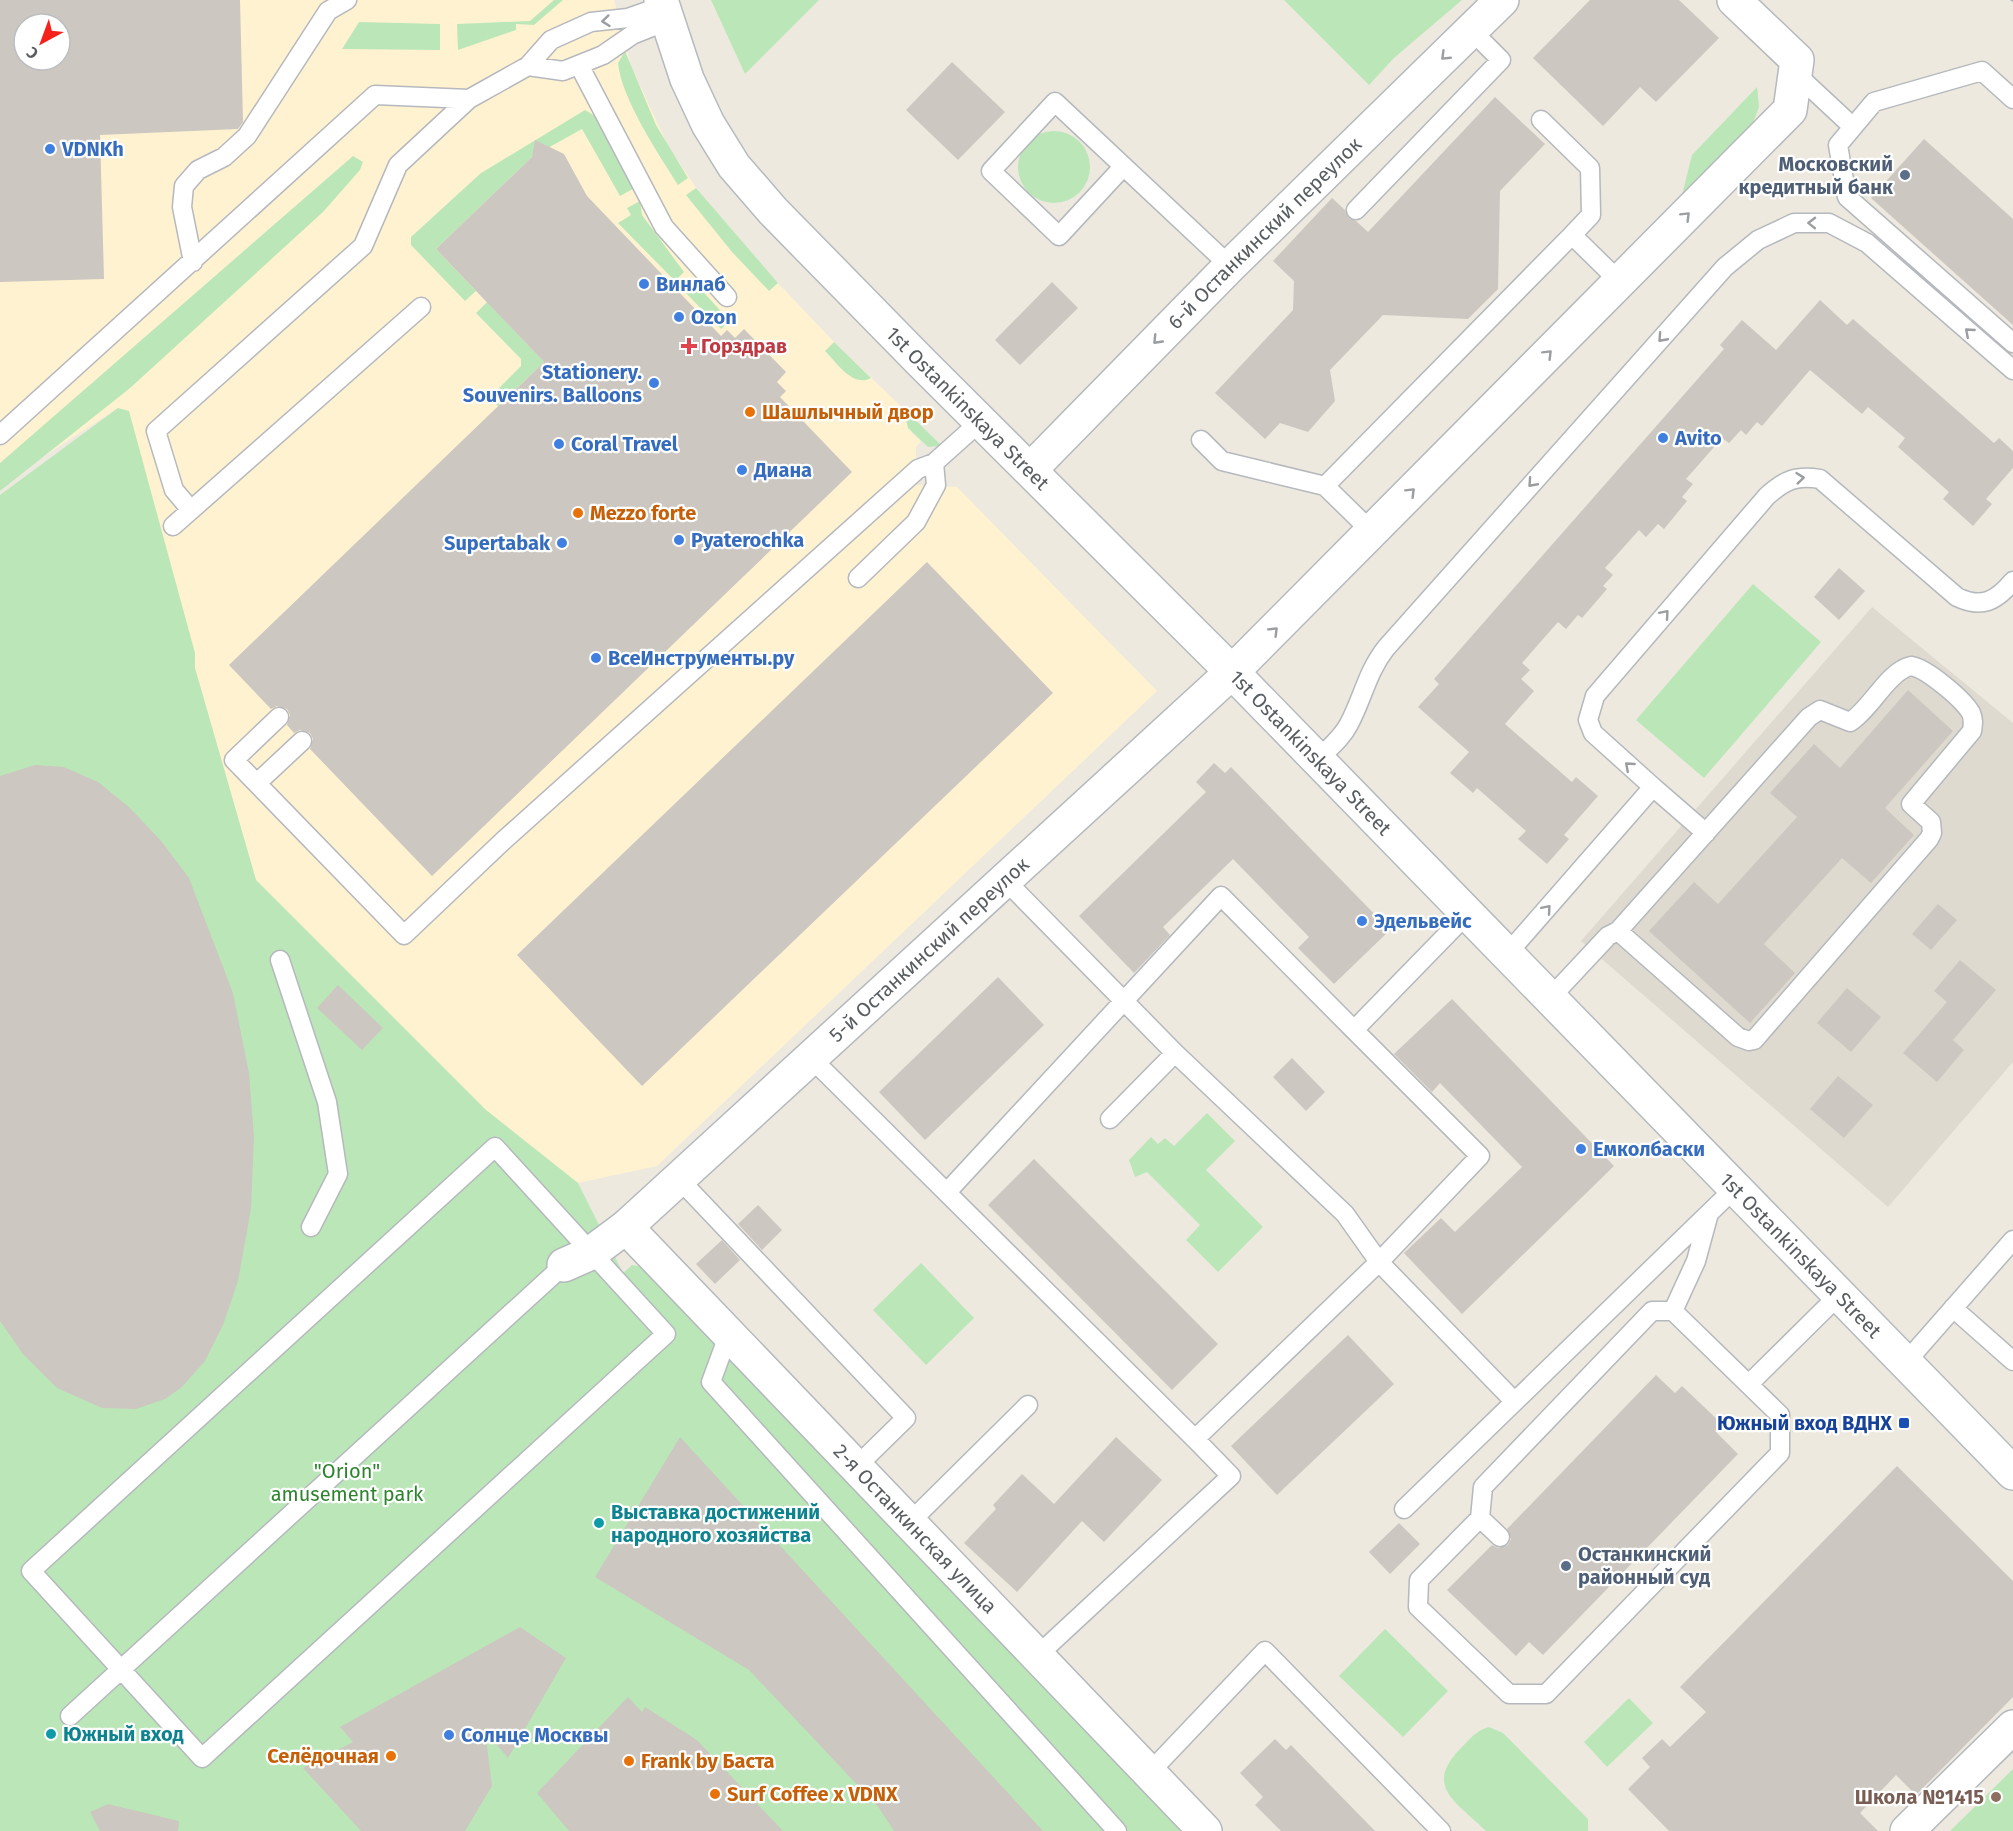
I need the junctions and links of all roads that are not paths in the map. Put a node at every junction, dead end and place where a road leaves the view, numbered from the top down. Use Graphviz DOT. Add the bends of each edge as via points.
graph roads {
  1 [pos="347,0"];
  2 [pos="1502,0"];
  3 [pos="1734,0"];
  4 [pos="663,9"];
  5 [pos="1471,30"];
  6 [pos="579,65"];
  7 [pos="528,66"];
  8 [pos="1795,73"];
  9 [pos="469,99"];
  10 [pos="2013,99"];
  11 [pos="1541,120"];
  12 [pos="1853,127"];
  13 [pos="1123,166"];
  14 [pos="1356,210"];
  15 [pos="1572,235"];
  16 [pos="193,262"];
  17 [pos="1230,266"];
  18 [pos="1620,282"];
  19 [pos="727,297"];
  20 [pos="421,307"];
  21 [pos="2013,343"];
  22 [pos="2013,370"];
  23 [pos="981,421"];
  24 [pos="0,435"];
  25 [pos="1201,440"];
  26 [pos="934,463"];
  27 [pos="1031,470"];
  28 [pos="1325,486"];
  29 [pos="191,510"];
  30 [pos="173,526"];
  31 [pos="1372,532"];
  32 [pos="858,578"];
  33 [pos="2013,581"];
  34 [pos="1232,672"];
  35 [pos="279,717"];
  36 [pos="302,741"];
  37 [pos="1318,759"];
  38 [pos="257,783"];
  39 [pos="1653,787"];
  40 [pos="1706,833"];
  41 [pos="1005,880"];
  42 [pos="1468,913"];
  43 [pos="1618,931"];
  44 [pos="1508,953"];
  45 [pos="280,960"];
  46 [pos="1551,998"];
  47 [pos="1124,1001"];
  48 [pos="1354,1030"];
  49 [pos="1174,1053"];
  50 [pos="811,1058"];
  51 [pos="1110,1119"];
  52 [pos="678,1178"];
  53 [pos="1736,1187"];
  54 [pos="947,1192"];
  55 [pos="1708,1215"];
  56 [pos="311,1227"];
  57 [pos="626,1227"];
  58 [pos="2013,1240"];
  59 [pos="578,1259"];
  60 [pos="1379,1262"];
  61 [pos="1840,1294"];
  62 [pos="1953,1308"];
  63 [pos="1673,1311"];
  64 [pos="729,1333"];
  65 [pos="2013,1360"];
  66 [pos="1906,1362"];
  67 [pos="1749,1384"];
  68 [pos="1514,1401"];
  69 [pos="1028,1405"];
  70 [pos="1195,1439"];
  71 [pos="857,1466"];
  72 [pos="2013,1473"];
  73 [pos="1404,1509"];
  74 [pos="1480,1518"];
  75 [pos="910,1522"];
  76 [pos="1500,1537"];
  77 [pos="1038,1655"];
  78 [pos="121,1670"];
  79 [pos="70,1716"];
  80 [pos="2013,1727"];
  81 [pos="1149,1773"];
  82 [pos="1117,1831"];
  83 [pos="1204,1831"];
  84 [pos="1441,1831"];
  85 [pos="1907,1831"];
  1 -- 16 [label="lane" via="337,3 322,20 237,148 198,170 184,186 182,207"];
  2 -- 5 [label="street, 6-й Останкинский переулок"];
  3 -- 8 [label="street" via="1797,60"];
  4 -- 6 [label="lane" via="603,55"];
  4 -- 7 [label="lane, one-way" via="591,22 551,40"];
  4 -- 23 [label="street, 1st Ostankinskaya Street" via="687,79 734,166"];
  5 -- 14 [label="lane" via="1500,60"];
  5 -- 17 [label="street, 6-й Останкинский переулок, one-way"];
  6 -- 7 [label="lane" via="563,71"];
  6 -- 19 [label="lane" via="664,227"];
  7 -- 9 [label="lane"];
  8 -- 12 [label="lane"];
  18 -- 8 [label="street, 5-й Останкинский переулок, one-way" via="1790,110"];
  9 -- 16 [label="lane" via="375,95"];
  9 -- 29 [label="lane" via="398,165 363,246 156,430 174,490"];
  10 -- 12 [label="lane" via="1982,71 1874,102"];
  11 -- 15 [label="lane" via="1590,168 1591,215"];
  12 -- 21 [label="lane" via="1838,145 1847,197"];
  13 -- 13 [label="lane" via="1059,236 991,171 1054,102"];
  13 -- 17 [label="lane"];
  15 -- 18 [label="lane"];
  15 -- 28 [label="lane"];
  16 -- 24 [label="lane"];
  17 -- 27 [label="street, 6-й Останкинский переулок, one-way"];
  31 -- 18 [label="street, 5-й Останкинский переулок, one-way"];
  20 -- 29 [label="lane"];
  22 -- 37 [label="lane, one-way" via="1867,243 1829,223 1794,223 1758,240 1725,267 1386,648 1372,665 1350,723"];
  23 -- 26 [label="lane"];
  23 -- 27 [label="street, 1st Ostankinskaya Street"];
  25 -- 28 [label="lane" via="1222,461"];
  26 -- 32 [label="lane" via="936,485 916,522"];
  26 -- 38 [label="lane" via="909,476 519,826 404,935"];
  27 -- 34 [label="street, 1st Ostankinskaya Street"];
  28 -- 31 [label="lane"];
  29 -- 30 [label="lane"];
  34 -- 31 [label="street, 5-й Останкинский переулок, one-way"];
  39 -- 33 [label="lane, one-way" via="1593,733 1588,720 1595,696 1767,496 1785,481 1803,476 1820,479 1969,603 1994,600"];
  34 -- 37 [label="street, 1st Ostankinskaya Street"];
  34 -- 41 [label="street, 5-й Останкинский переулок"];
  35 -- 38 [label="lane" via="234,760"];
  36 -- 38 [label="lane"];
  37 -- 42 [label="street, 1st Ostankinskaya Street"];
  39 -- 40 [label="lane"];
  44 -- 39 [label="lane, one-way"];
  40 -- 43 [label="lane"];
  40 -- 43 [label="lane" via="1809,717 1820,710 1851,722 1904,668 1919,667 1970,711 1972,731 1911,804 1931,822 1929,839 1754,1040 1738,1037"];
  41 -- 47 [label="lane"];
  41 -- 50 [label="street, 5-й Останкинский переулок"];
  42 -- 44 [label="street, 1st Ostankinskaya Street"];
  42 -- 48 [label="lane"];
  43 -- 46 [label="lane" via="1608,936"];
  44 -- 46 [label="street, 1st Ostankinskaya Street"];
  45 -- 56 [label="lane" via="327,1102 338,1174"];
  46 -- 53 [label="street, 1st Ostankinskaya Street"];
  47 -- 48 [label="lane" via="1221,896"];
  47 -- 49 [label="lane"];
  47 -- 54 [label="lane"];
  48 -- 60 [label="lane" via="1480,1156"];
  49 -- 51 [label="lane"];
  49 -- 60 [label="lane" via="1345,1214"];
  50 -- 52 [label="street, 5-й Останкинский переулок"];
  50 -- 54 [label="lane"];
  52 -- 57 [label="street, 5-й Останкинский переулок"];
  52 -- 71 [label="lane" via="906,1418"];
  53 -- 55 [label="lane"];
  53 -- 61 [label="street, 1st Ostankinskaya Street"];
  54 -- 70 [label="lane"];
  55 -- 63 [label="lane" via="1696,1261"];
  55 -- 68 [label="lane"];
  57 -- 59 [label="street, 5-й Останкинский переулок"];
  57 -- 64 [label="street, 2-я Останкинская улица"];
  58 -- 62 [label="lane"];
  59 -- 78 [label="lane"];
  59 -- 78 [label="lane" via="666,1334 202,1758"];
  59 -- 78 [label="lane" via="495,1147 31,1571"];
  60 -- 68 [label="lane"];
  60 -- 70 [label="lane"];
  61 -- 66 [label="street, 1st Ostankinskaya Street"];
  61 -- 67 [label="lane"];
  62 -- 65 [label="lane"];
  62 -- 66 [label="lane"];
  63 -- 67 [label="lane"];
  63 -- 74 [label="lane" via="1652,1311 1483,1487"];
  64 -- 71 [label="street, 2-я Останкинская улица"];
  64 -- 82 [label="lane" via="711,1382"];
  66 -- 72 [label="street, 1st Ostankinskaya Street"];
  67 -- 74 [label="lane" via="1780,1415 1780,1453 1546,1695 1509,1695 1418,1607 1419,1580"];
  68 -- 73 [label="lane"];
  69 -- 75 [label="lane"];
  70 -- 77 [label="lane" via="1231,1476"];
  71 -- 75 [label="street, 2-я Останкинская улица"];
  74 -- 76 [label="lane"];
  75 -- 77 [label="street, 2-я Останкинская улица"];
  77 -- 81 [label="street, 2-я Останкинская улица"];
  78 -- 79 [label="lane"];
  80 -- 85 [label="street"];
  81 -- 83 [label="street, 2-я Останкинская улица"];
  81 -- 84 [label="lane" via="1265,1651"];
}
